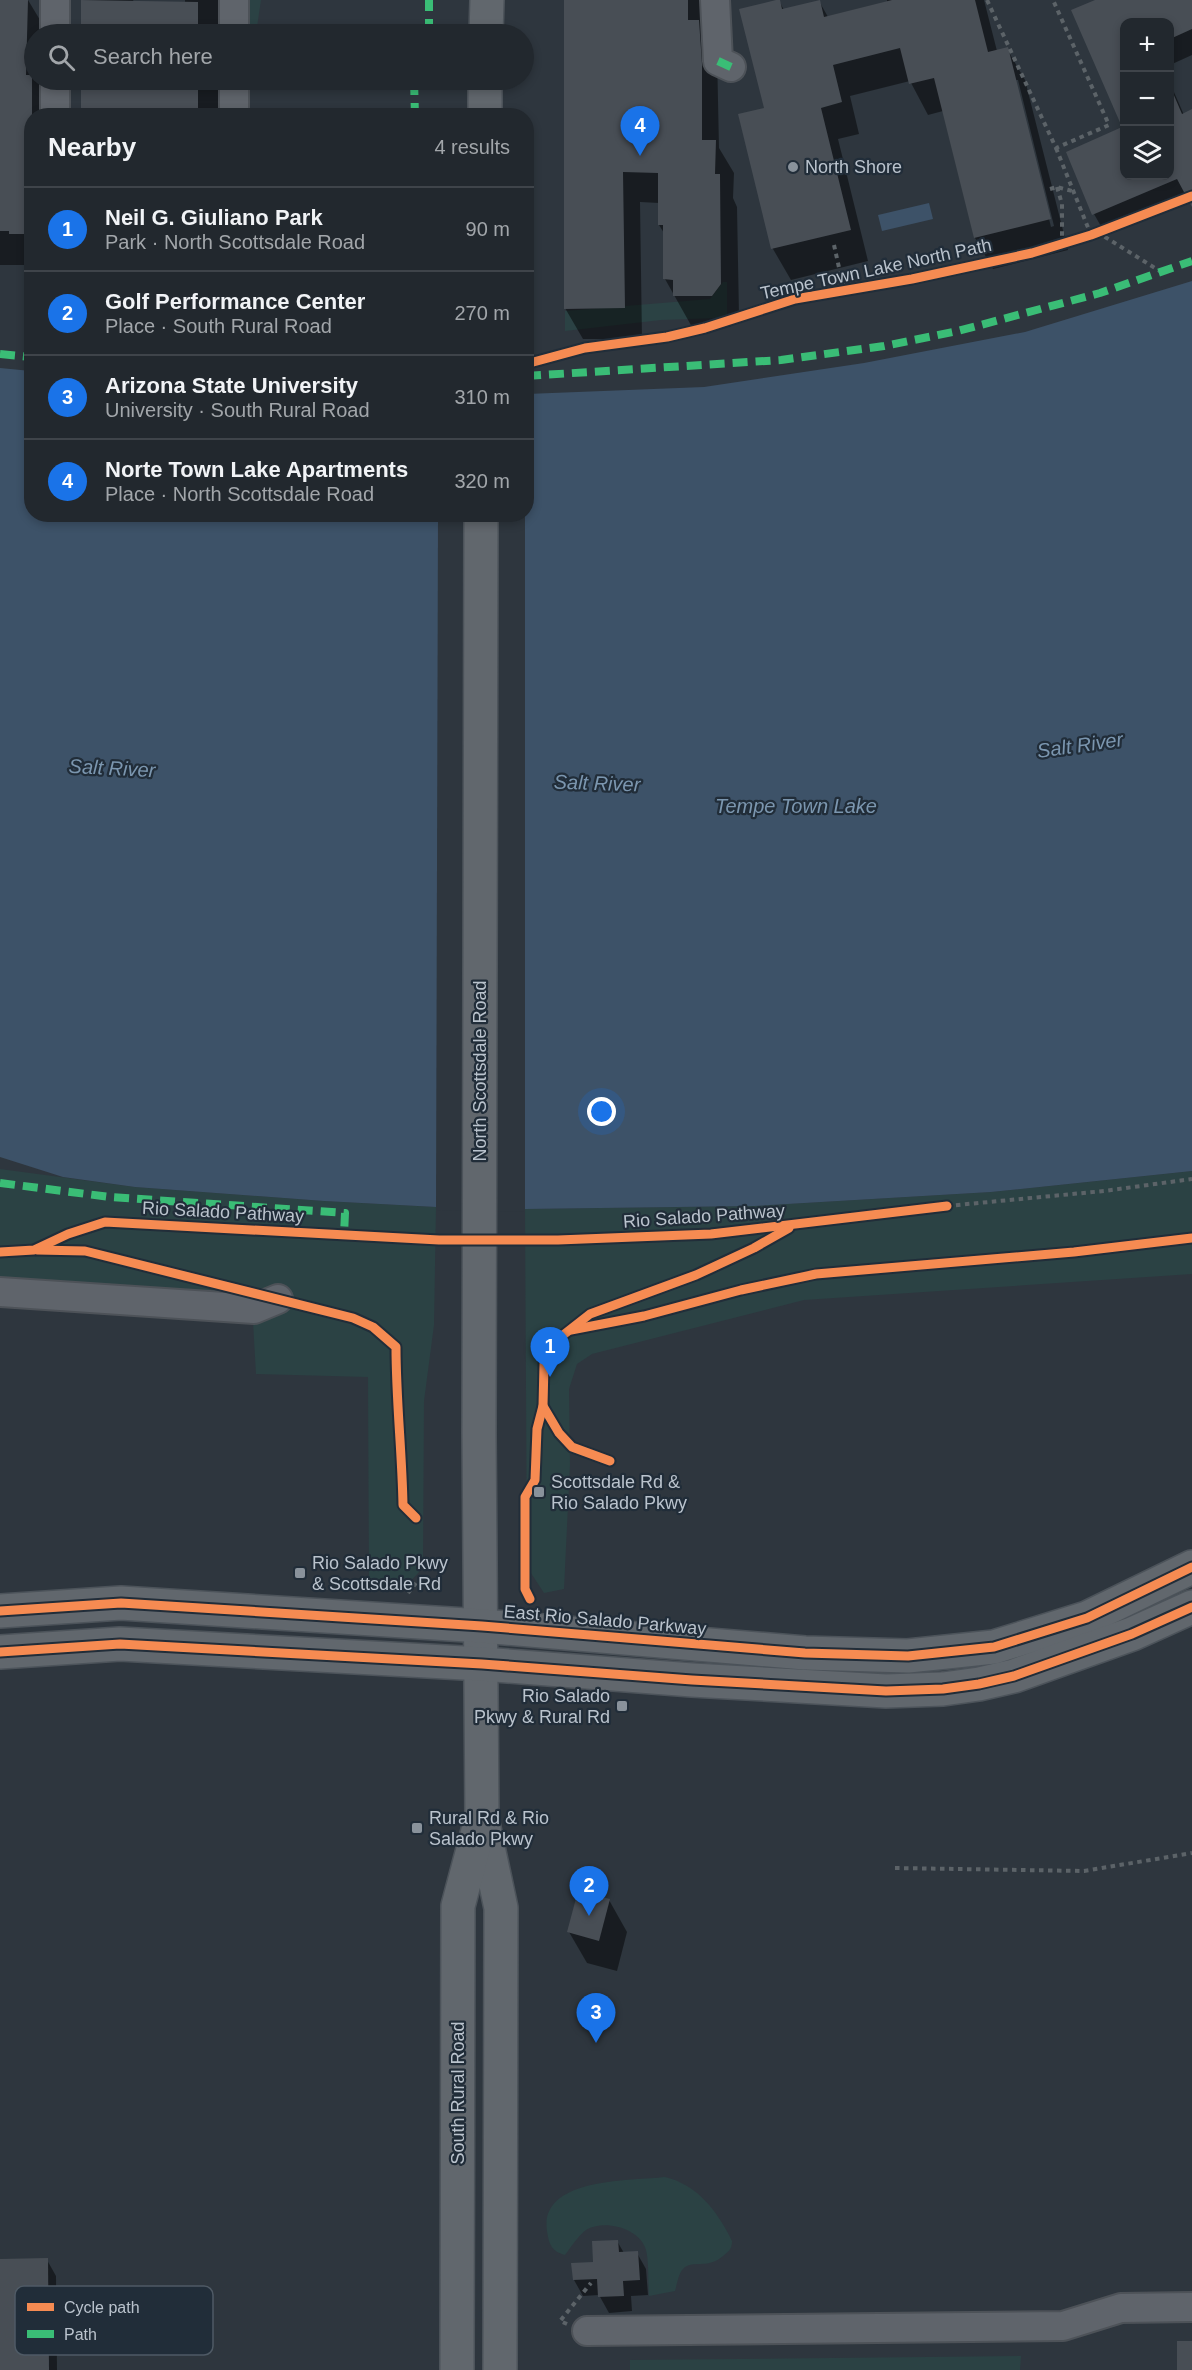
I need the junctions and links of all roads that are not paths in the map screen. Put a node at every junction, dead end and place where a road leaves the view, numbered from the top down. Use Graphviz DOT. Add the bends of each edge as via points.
graph roads {
  1 [pos="55,0"];
  2 [pos="234,0"];
  3 [pos="487,0"];
  4 [pos="715,0"];
  5 [pos="55,24"];
  6 [pos="234,24"];
  7 [pos="486,24"];
  8 [pos="725,64"];
  9 [pos="55,90"];
  10 [pos="234,90"];
  11 [pos="485,90"];
  12 [pos="55,108"];
  13 [pos="234,108"];
  14 [pos="485,108"];
  15 [pos="481,522"];
  16 [pos="0,1292"];
  17 [pos="278,1299"];
  18 [pos="1192,1567"];
  19 [pos="1192,1606"];
  20 [pos="0,1611"];
  21 [pos="482,1626"];
  22 [pos="0,1652"];
  23 [pos="482,1664"];
  24 [pos="482,1819"];
  25 [pos="1192,2307"];
  26 [pos="587,2331"];
  27 [pos="457,2370"];
  28 [pos="500,2370"];
  1 -- 5 [label="street"];
  2 -- 6 [label="street"];
  3 -- 7 [label="main road"];
  4 -- 8 [label="street"];
  9 -- 12 [label="street"];
  10 -- 13 [label="street"];
  11 -- 14 [label="main road"];
  15 -- 21 [label="main road, North Scottsdale Road"];
  16 -- 17 [label="street" via="254,1309"];
  18 -- 21 [label="main road, East Rio Salado Parkway" via="1088,1617 1036,1634 994,1647 908,1656 805,1653"];
  19 -- 23 [label="main road" via="1132,1634 1048,1665 988,1682 943,1689 874,1690"];
  20 -- 21 [label="main road, East Rio Salado Parkway" via="121,1603"];
  21 -- 23 [label="main road, South Rural Road"];
  22 -- 23 [label="main road" via="120,1644"];
  23 -- 24 [label="main road, South Rural Road"];
  24 -- 27 [label="main road, South Rural Road" via="458,1906"];
  24 -- 28 [label="main road, South Rural Road" via="501,1908"];
  25 -- 26 [label="street" via="1121,2308 1063,2326"];
}
